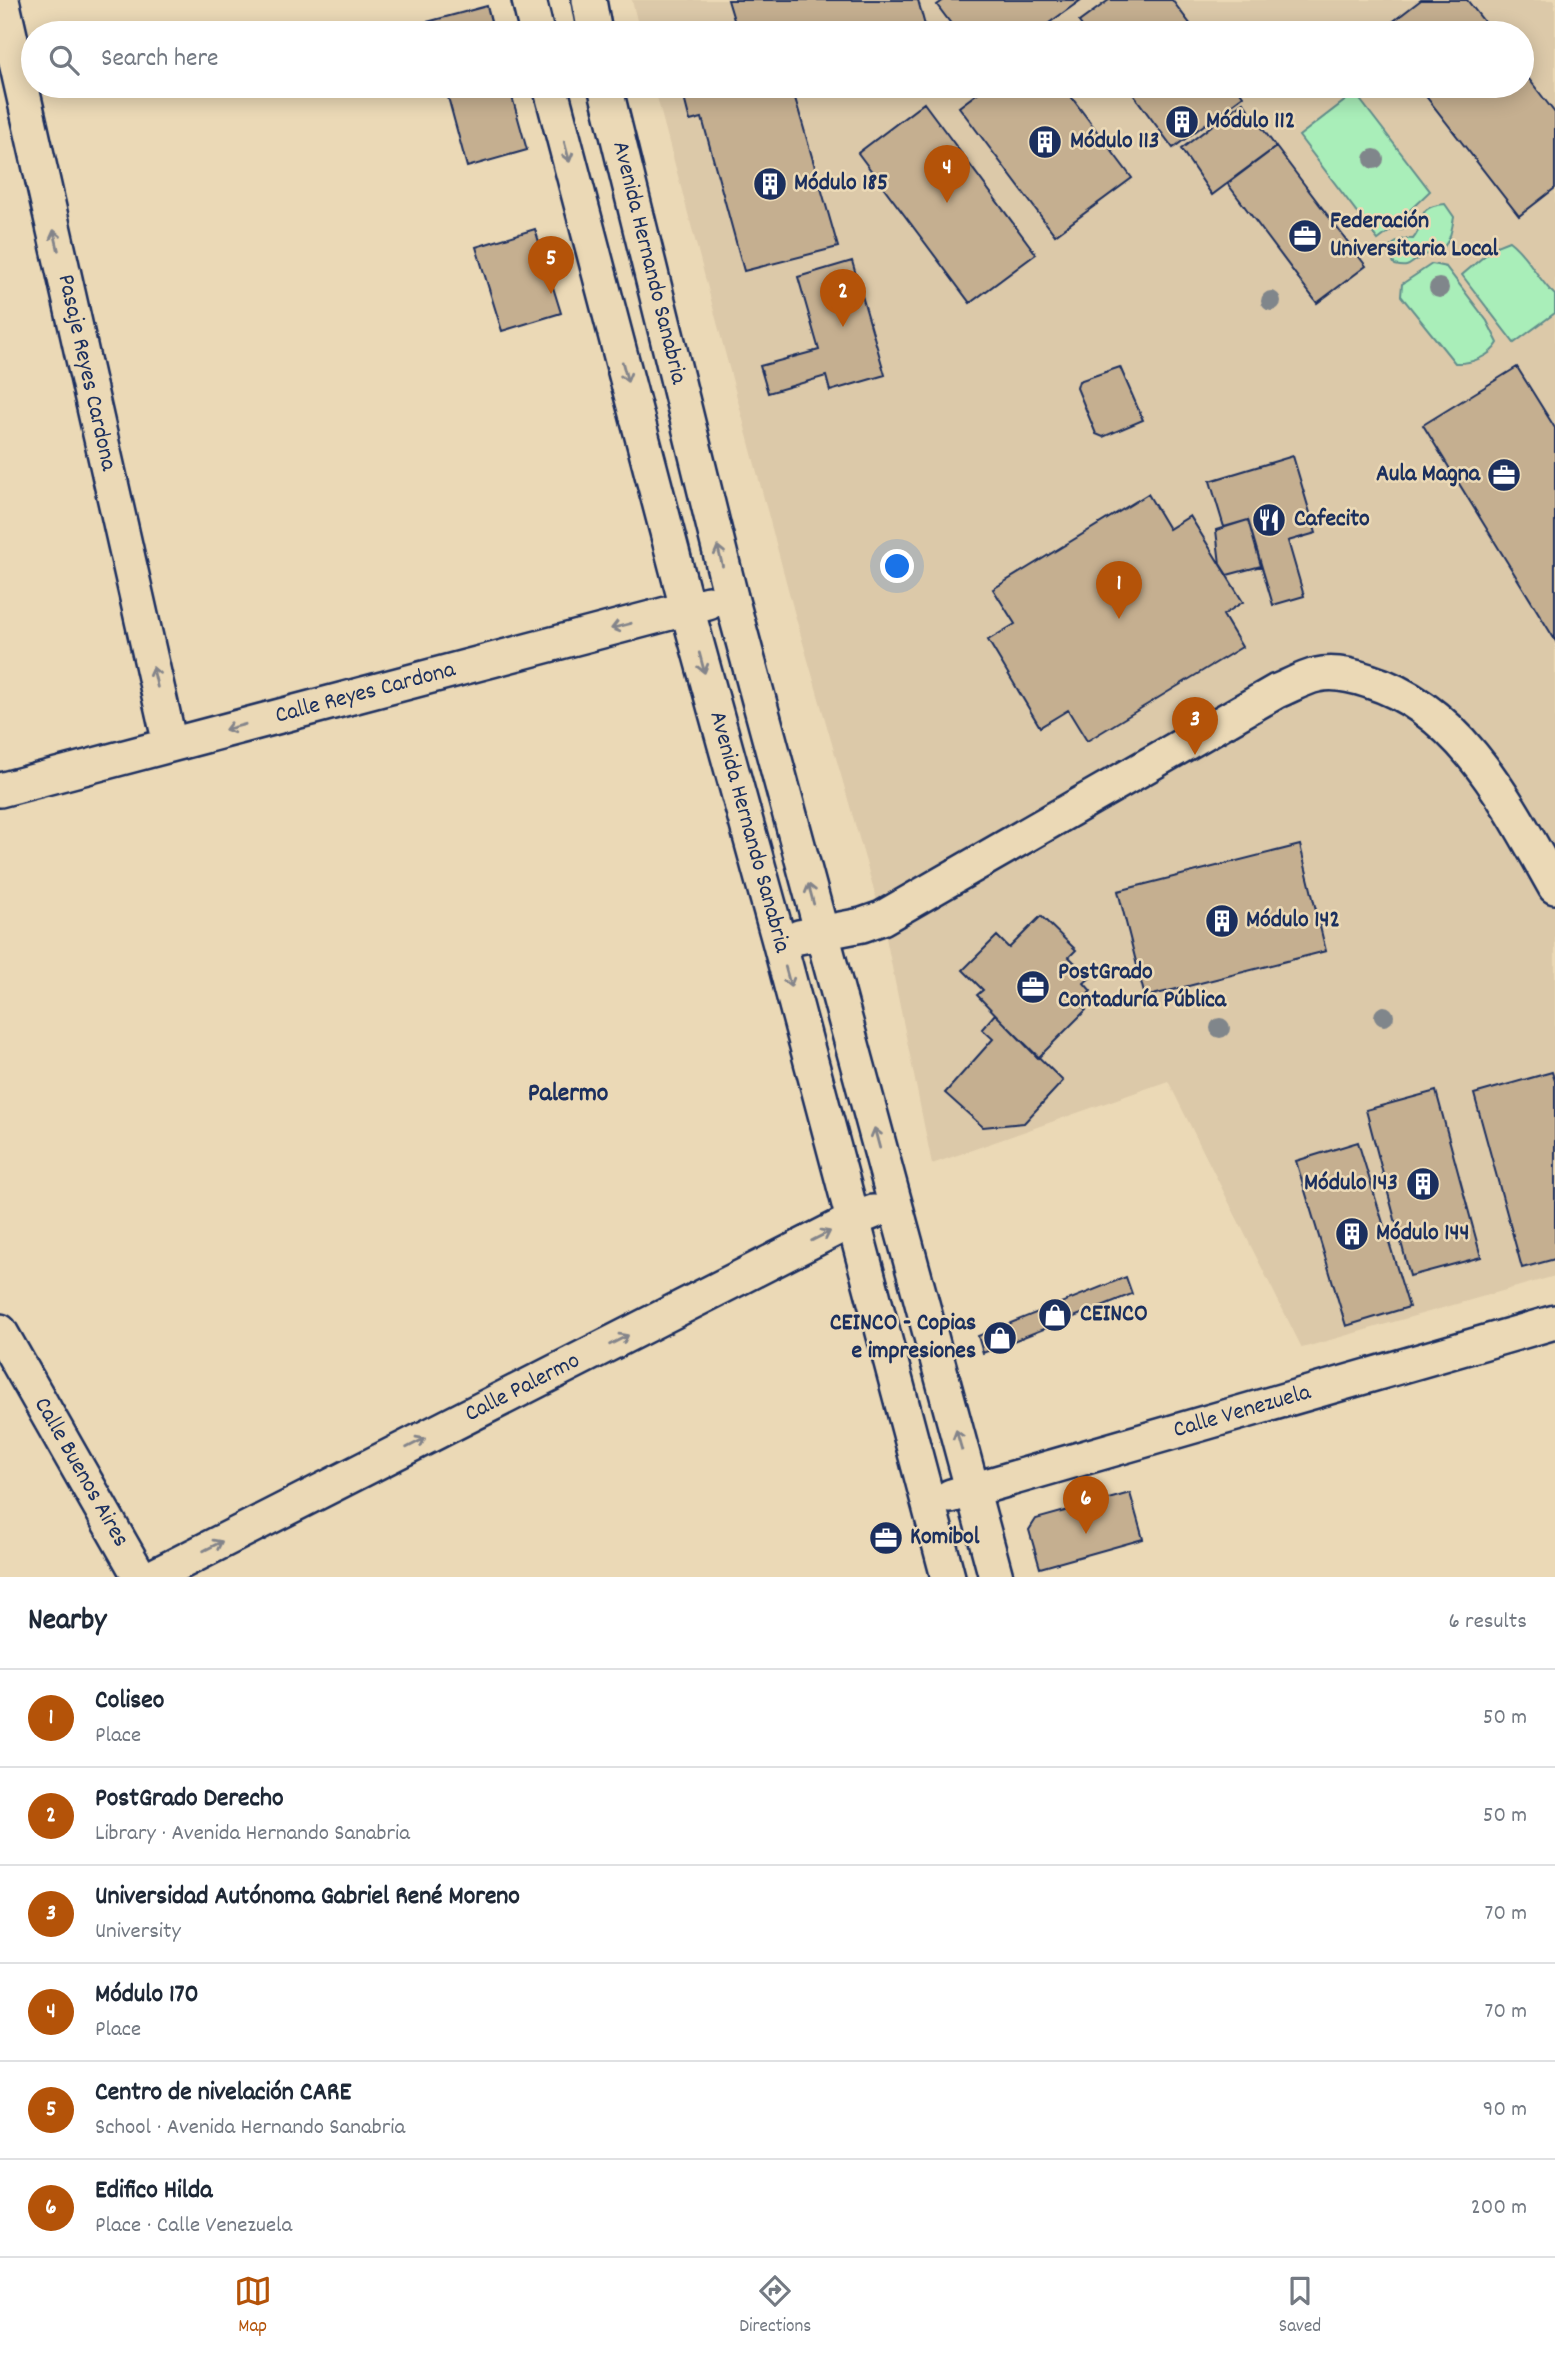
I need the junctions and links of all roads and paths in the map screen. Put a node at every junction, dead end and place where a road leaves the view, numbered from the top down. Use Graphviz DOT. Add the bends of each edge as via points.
graph roads {
  1 [pos="2,0"];
  2 [pos="529,0"];
  3 [pos="589,0"];
  4 [pos="534,21"];
  5 [pos="593,21"];
  6 [pos="21,84"];
  7 [pos="24,98"];
  8 [pos="554,98"];
  9 [pos="608,98"];
  10 [pos="730,597"];
  11 [pos="687,608"];
  12 [pos="170,744"];
  13 [pos="0,790"];
  14 [pos="1555,887"];
  15 [pos="821,933"];
  16 [pos="779,941"];
  17 [pos="895,1203"];
  18 [pos="853,1220"];
  19 [pos="1555,1322"];
  20 [pos="0,1331"];
  21 [pos="944,1388"];
  22 [pos="902,1401"];
  23 [pos="972,1489"];
  24 [pos="929,1503"];
  25 [pos="140,1577"];
  26 [pos="152,1577"];
  27 [pos="948,1577"];
  28 [pos="996,1577"];
  6 -- 1 [label="street, Pasaje Reyes Cardona, one-way"];
  2 -- 4 [label="street"];
  3 -- 5 [label="street"];
  12 -- 7 [label="street, Pasaje Reyes Cardona, one-way"];
  8 -- 11 [label="street, Avenida Hernando Sanabria, one-way"];
  10 -- 9 [label="street, Avenida Hernando Sanabria, one-way"];
  10 -- 11 [label="street, Calle Reyes Cardona"];
  15 -- 10 [label="street, Avenida Hernando Sanabria, one-way"];
  11 -- 12 [label="street, Calle Reyes Cardona, one-way"];
  11 -- 16 [label="street, Avenida Hernando Sanabria, one-way"];
  12 -- 13 [label="street, Calle Reyes Cardona"];
  14 -- 15 [label="street" via="1502,793 1431,713 1391,688 1350,675 1319,674 1277,691 881,918"];
  15 -- 16 [label="street"];
  17 -- 15 [label="street, Avenida Hernando Sanabria, one-way"];
  16 -- 18 [label="street, Avenida Hernando Sanabria, one-way"];
  17 -- 18 [label="street, Calle Palermo"];
  17 -- 21 [label="street, Avenida Hernando Sanabria"];
  18 -- 22 [label="street, Avenida Hernando Sanabria"];
  26 -- 18 [label="street, Calle Palermo, one-way"];
  19 -- 23 [label="street, Calle Venezuela"];
  20 -- 25 [label="street, Calle Buenos Aires"];
  21 -- 22 [label="street" via="925,1400"];
  23 -- 21 [label="street, Avenida Hernando Sanabria, one-way"];
  22 -- 24 [label="street, Avenida Hernando Sanabria"];
  23 -- 24 [label="street, Calle Venezuela"];
  23 -- 28 [label="street, Avenida Hernando Sanabria"];
  24 -- 27 [label="street, Avenida Hernando Sanabria"];
}
